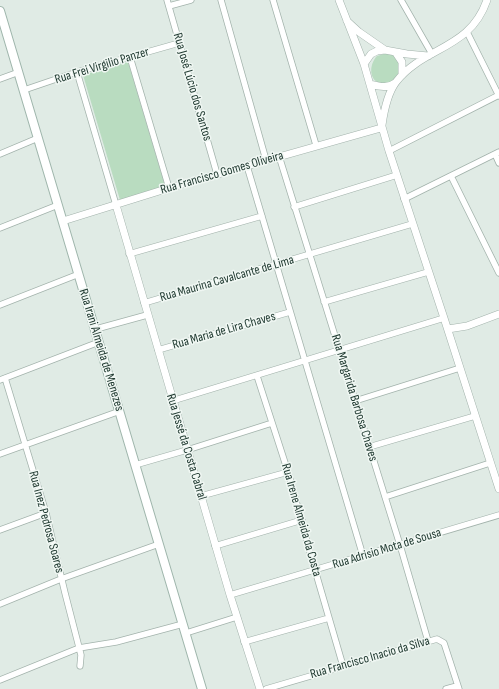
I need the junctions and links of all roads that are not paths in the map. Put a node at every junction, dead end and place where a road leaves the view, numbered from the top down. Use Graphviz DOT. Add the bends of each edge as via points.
graph roads {
  1 [pos="190,0"];
  2 [pos="220,0"];
  3 [pos="273,0"];
  4 [pos="339,0"];
  5 [pos="401,0"];
  6 [pos="487,0"];
  7 [pos="168,3"];
  8 [pos="0,11"];
  9 [pos="346,20"];
  10 [pos="467,32"];
  11 [pos="179,43"];
  12 [pos="385,50"];
  13 [pos="396,53"];
  14 [pos="430,55"];
  15 [pos="130,57"];
  16 [pos="364,64"];
  17 [pos="19,72"];
  18 [pos="77,72"];
  19 [pos="402,75"];
  20 [pos="0,79"];
  21 [pos="395,83"];
  22 [pos="370,84"];
  23 [pos="24,90"];
  24 [pos="499,95"];
  25 [pos="381,128"];
  26 [pos="38,138"];
  27 [pos="316,145"];
  28 [pos="389,151"];
  29 [pos="497,153"];
  30 [pos="0,154"];
  31 [pos="279,156"];
  32 [pos="266,160"];
  33 [pos="499,163"];
  34 [pos="247,166"];
  35 [pos="217,174"];
  36 [pos="397,175"];
  37 [pos="451,176"];
  38 [pos="169,188"];
  39 [pos="404,199"];
  40 [pos="58,205"];
  41 [pos="116,205"];
  42 [pos="294,207"];
  43 [pos="262,216"];
  44 [pos="63,221"];
  45 [pos="412,224"];
  46 [pos="0,228"];
  47 [pos="129,254"];
  48 [pos="309,255"];
  49 [pos="276,265"];
  50 [pos="428,272"];
  51 [pos="499,273"];
  52 [pos="79,274"];
  53 [pos="324,302"];
  54 [pos="144,303"];
  55 [pos="0,305"];
  56 [pos="290,312"];
  57 [pos="499,314"];
  58 [pos="148,315"];
  59 [pos="444,318"];
  60 [pos="96,329"];
  61 [pos="448,329"];
  62 [pos="99,342"];
  63 [pos="158,350"];
  64 [pos="339,351"];
  65 [pos="304,360"];
  66 [pos="460,368"];
  67 [pos="257,376"];
  68 [pos="3,379"];
  69 [pos="172,401"];
  70 [pos="355,401"];
  71 [pos="120,411"];
  72 [pos="475,416"];
  73 [pos="272,423"];
  74 [pos="25,444"];
  75 [pos="369,447"];
  76 [pos="187,450"];
  77 [pos="0,454"];
  78 [pos="490,463"];
  79 [pos="135,465"];
  80 [pos="288,472"];
  81 [pos="499,489"];
  82 [pos="201,496"];
  83 [pos="385,496"];
  84 [pos="46,513"];
  85 [pos="499,515"];
  86 [pos="302,520"];
  87 [pos="0,530"];
  88 [pos="159,544"];
  89 [pos="400,545"];
  90 [pos="215,546"];
  91 [pos="363,556"];
  92 [pos="314,570"];
  93 [pos="62,579"];
  94 [pos="230,595"];
  95 [pos="0,604"];
  96 [pos="237,617"];
  97 [pos="329,618"];
  98 [pos="184,624"];
  99 [pos="186,633"];
  100 [pos="428,641"];
  101 [pos="244,642"];
  102 [pos="80,648"];
  103 [pos="80,666"];
  104 [pos="343,666"];
  105 [pos="0,680"];
  106 [pos="458,687"];
  107 [pos="202,689"];
  108 [pos="260,689"];
  109 [pos="266,689"];
  110 [pos="446,689"];
  1 -- 7 [label="street"];
  2 -- 32 [label="street"];
  3 -- 27 [label="street"];
  4 -- 9 [label="street"];
  5 -- 14 [label="street"];
  6 -- 10 [label="street" via="476,23"];
  7 -- 11 [label="street, Rua José Lúcio dos Santos"];
  8 -- 17 [label="main road, Rua Irani Almeida de Menezes"];
  9 -- 12 [label="street"];
  9 -- 16 [label="street"];
  10 -- 14 [label="street"];
  10 -- 24 [label="street"];
  11 -- 15 [label="street, Rua Frei Virgilio Panzer"];
  11 -- 35 [label="street, Rua José Lúcio dos Santos"];
  12 -- 13 [label="street"];
  12 -- 16 [label="street" via="371,54"];
  13 -- 14 [label="street"];
  13 -- 19 [label="street" via="402,62"];
  14 -- 19 [label="street"];
  15 -- 18 [label="street, Rua Frei Virgilio Panzer"];
  15 -- 38 [label="street"];
  16 -- 22 [label="street"];
  17 -- 20 [label="street"];
  17 -- 23 [label="main road, Rua Irani Almeida de Menezes"];
  18 -- 23 [label="street, Rua Frei Virgilio Panzer"];
  18 -- 41 [label="street"];
  19 -- 21 [label="street"];
  21 -- 22 [label="street" via="392,86"];
  21 -- 25 [label="street"];
  22 -- 25 [label="street"];
  23 -- 26 [label="main road, Rua Irani Almeida de Menezes"];
  24 -- 28 [label="street"];
  25 -- 27 [label="street, Rua Francisco Gomes Oliveira"];
  25 -- 28 [label="street"];
  26 -- 30 [label="street"];
  26 -- 40 [label="main road, Rua Irani Almeida de Menezes"];
  27 -- 31 [label="street, Rua Francisco Gomes Oliveira"];
  28 -- 36 [label="street"];
  29 -- 33 [label="street"];
  29 -- 37 [label="street"];
  31 -- 32 [label="street, Rua Francisco Gomes Oliveira"];
  31 -- 42 [label="street, Rua Margarida Barbosa Chaves"];
  32 -- 34 [label="street, Rua Francisco Gomes Oliveira"];
  34 -- 35 [label="street, Rua Francisco Gomes Oliveira"];
  34 -- 43 [label="street"];
  35 -- 38 [label="street, Rua Francisco Gomes Oliveira"];
  36 -- 39 [label="street"];
  36 -- 42 [label="street"];
  37 -- 39 [label="street"];
  37 -- 51 [label="street"];
  38 -- 41 [label="street, Rua Francisco Gomes Oliveira"];
  39 -- 45 [label="street"];
  40 -- 44 [label="main road, Rua Irani Almeida de Menezes"];
  40 -- 46 [label="street"];
  41 -- 44 [label="street, Rua Francisco Gomes Oliveira"];
  41 -- 47 [label="street, Rua Jessé da Costa Cabral"];
  42 -- 48 [label="street, Rua Margarida Barbosa Chaves"];
  43 -- 47 [label="street"];
  43 -- 49 [label="street"];
  44 -- 52 [label="main road, Rua Irani Almeida de Menezes"];
  45 -- 48 [label="street, Rua Maurina Cavalcante de Lima"];
  45 -- 50 [label="street"];
  47 -- 54 [label="street, Rua Jessé da Costa Cabral"];
  48 -- 49 [label="street, Rua Maurina Cavalcante de Lima"];
  48 -- 53 [label="street, Rua Margarida Barbosa Chaves"];
  49 -- 54 [label="street, Rua Maurina Cavalcante de Lima"];
  49 -- 56 [label="street"];
  50 -- 53 [label="street"];
  50 -- 59 [label="street"];
  52 -- 55 [label="street"];
  52 -- 60 [label="main road, Rua Irani Almeida de Menezes"];
  53 -- 64 [label="street, Rua Margarida Barbosa Chaves"];
  54 -- 58 [label="street, Rua Jessé da Costa Cabral"];
  56 -- 63 [label="street, Rua Maria de Lira Chaves"];
  56 -- 65 [label="street"];
  57 -- 61 [label="street" via="467,326"];
  58 -- 60 [label="street"];
  58 -- 63 [label="street, Rua Jessé da Costa Cabral"];
  59 -- 61 [label="street"];
  59 -- 64 [label="street"];
  60 -- 62 [label="main road, Rua Irani Almeida de Menezes"];
  61 -- 66 [label="street"];
  62 -- 68 [label="street"];
  62 -- 71 [label="main road, Rua Irani Almeida de Menezes"];
  63 -- 69 [label="street, Rua Jessé da Costa Cabral"];
  64 -- 65 [label="street"];
  64 -- 70 [label="street, Rua Margarida Barbosa Chaves"];
  65 -- 67 [label="street"];
  65 -- 91 [label="street"];
  66 -- 70 [label="street"];
  66 -- 72 [label="street"];
  67 -- 69 [label="street"];
  67 -- 73 [label="street, Rua Irene Almeida da Costa"];
  68 -- 74 [label="street, Rua Inez Pedrosa Soares"];
  69 -- 76 [label="street, Rua Jessé da Costa Cabral"];
  70 -- 75 [label="street, Rua Margarida Barbosa Chaves"];
  71 -- 74 [label="street"];
  71 -- 79 [label="main road, Rua Irani Almeida de Menezes"];
  72 -- 75 [label="street"];
  72 -- 78 [label="street"];
  73 -- 76 [label="street"];
  73 -- 80 [label="street, Rua Irene Almeida da Costa"];
  74 -- 77 [label="street"];
  74 -- 84 [label="street, Rua Inez Pedrosa Soares"];
  75 -- 83 [label="street, Rua Margarida Barbosa Chaves"];
  76 -- 79 [label="street"];
  76 -- 82 [label="street, Rua Jessé da Costa Cabral"];
  78 -- 81 [label="street"];
  78 -- 83 [label="street"];
  79 -- 88 [label="main road, Rua Irani Almeida de Menezes"];
  80 -- 82 [label="street"];
  80 -- 86 [label="street, Rua Irene Almeida da Costa"];
  82 -- 90 [label="street, Rua Jessé da Costa Cabral"];
  83 -- 89 [label="street, Rua Margarida Barbosa Chaves"];
  84 -- 87 [label="street"];
  84 -- 93 [label="street, Rua Inez Pedrosa Soares"];
  85 -- 89 [label="street, Rua Adrisio Mota de Sousa"];
  86 -- 90 [label="street"];
  86 -- 92 [label="street, Rua Irene Almeida da Costa"];
  88 -- 93 [label="street"];
  88 -- 98 [label="main road, Rua Irani Almeida de Menezes"];
  89 -- 91 [label="street, Rua Adrisio Mota de Sousa"];
  89 -- 100 [label="street, Rua Margarida Barbosa Chaves"];
  90 -- 94 [label="street, Rua Jessé da Costa Cabral"];
  91 -- 92 [label="street, Rua Adrisio Mota de Sousa"];
  92 -- 94 [label="street, Rua Adrisio Mota de Sousa"];
  92 -- 97 [label="street, Rua Irene Almeida da Costa"];
  93 -- 95 [label="street"];
  93 -- 102 [label="street, Rua Inez Pedrosa Soares"];
  94 -- 96 [label="street, Rua Jessé da Costa Cabral"];
  96 -- 99 [label="street"];
  96 -- 101 [label="street, Rua Jessé da Costa Cabral"];
  97 -- 101 [label="street"];
  97 -- 104 [label="street, Rua Irene Almeida da Costa"];
  98 -- 99 [label="main road, Rua Irani Almeida de Menezes"];
  98 -- 102 [label="street" via="116,642"];
  99 -- 107 [label="main road, Rua Irani Almeida de Menezes"];
  100 -- 104 [label="street, Rua Francisco Inacio da Silva"];
  100 -- 106 [label="street, Rua Francisco Inacio da Silva" via="437,639 444,643"];
  101 -- 108 [label="street, Rua Jessé da Costa Cabral"];
  102 -- 103 [label="street, Rua Inez Pedrosa Soares"];
  102 -- 105 [label="street"];
  104 -- 109 [label="street, Rua Francisco Inacio da Silva"];
  106 -- 110 [label="street"];
}
